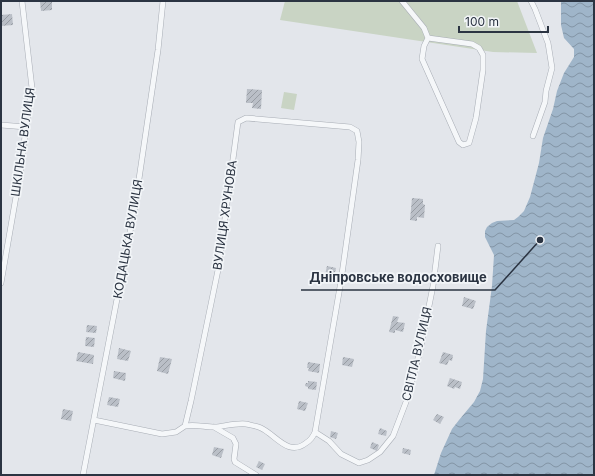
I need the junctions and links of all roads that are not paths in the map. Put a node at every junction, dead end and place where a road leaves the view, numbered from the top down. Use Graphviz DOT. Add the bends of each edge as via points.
graph roads {
  1 [pos="22,1"];
  2 [pos="163,1"];
  3 [pos="402,1"];
  4 [pos="532,1"];
  5 [pos="428,38"];
  6 [pos="1,125"];
  7 [pos="26,127"];
  8 [pos="533,136"];
  9 [pos="438,246"];
  10 [pos="1,283"];
  11 [pos="94,420"];
  12 [pos="185,426"];
  13 [pos="214,427"];
  14 [pos="315,432"];
  15 [pos="83,475"];
  16 [pos="256,475"];
  1 -- 7 [label="street, ШКІЛЬНА ВУЛИЦЯ" via="32,88"];
  2 -- 11 [label="street, КОДАЦЬКА ВУЛИЦЯ" via="135,206"];
  3 -- 5 [label="street" via="424,28"];
  4 -- 8 [label="street" via="548,43 552,68 545,102"];
  5 -- 5 [label="street" via="422,59 459,142 463,145 469,143 476,118 483,55 479,48 472,44"];
  6 -- 7 [label="street"];
  7 -- 10 [label="street, ШКІЛЬНА ВУЛИЦЯ"];
  9 -- 14 [label="street, СВІТЛА ВУЛИЦЯ" via="420,351 406,402 393,436 380,452 359,463 341,454 329,441"];
  11 -- 12 [label="street" via="162,434 176,432"];
  11 -- 15 [label="street, КОДАЦЬКА ВУЛИЦЯ"];
  12 -- 13 [label="street"];
  12 -- 14 [label="street, ВУЛИЦЯ ХРУНОВА" via="218,270 238,122 246,118 350,127 357,131 358,160 346,249"];
  13 -- 14 [label="street" via="250,425 261,428 279,442 292,448 302,446 312,439"];
  13 -- 16 [label="street" via="233,438 236,444 235,462"];
}
